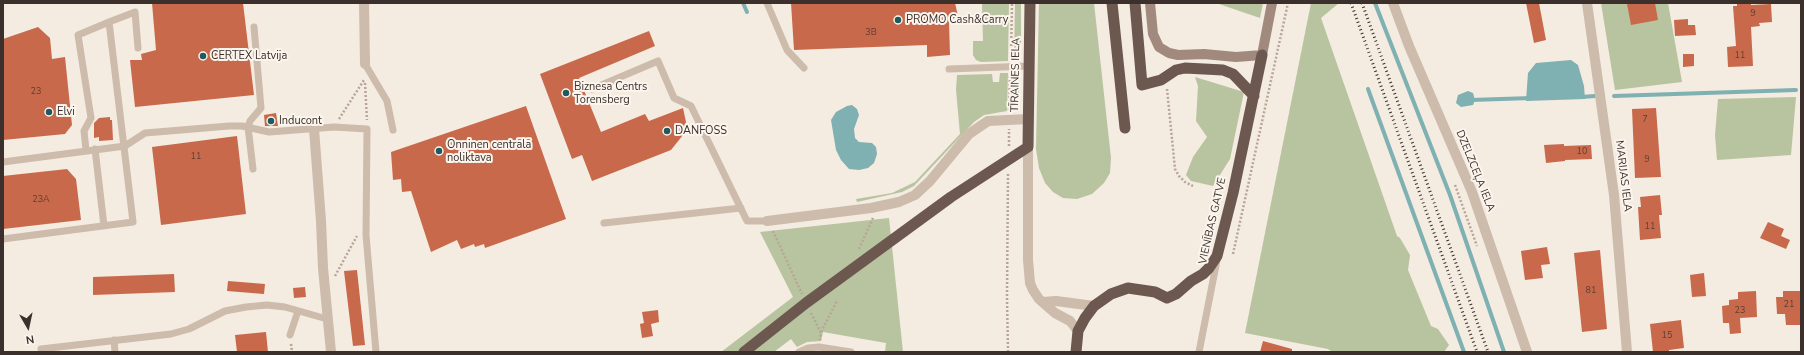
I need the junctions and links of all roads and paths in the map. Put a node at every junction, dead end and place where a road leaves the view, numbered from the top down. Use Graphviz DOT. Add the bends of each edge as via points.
graph roads {
  1 [pos="364,3"];
  2 [pos="767,3"];
  3 [pos="1030,3"];
  4 [pos="1112,3"];
  5 [pos="1135,3"];
  6 [pos="1150,3"];
  7 [pos="1272,3"];
  8 [pos="1288,3"];
  9 [pos="1393,3"];
  10 [pos="1587,3"];
  11 [pos="109,22"];
  12 [pos="254,27"];
  13 [pos="138,48"];
  14 [pos="1262,55"];
  15 [pos="365,64"];
  16 [pos="1029,66"];
  17 [pos="804,68"];
  18 [pos="949,70"];
  19 [pos="1166,82"];
  20 [pos="592,89"];
  21 [pos="1254,96"];
  22 [pos="1028,119"];
  23 [pos="248,127"];
  24 [pos="334,127"];
  25 [pos="1125,128"];
  26 [pos="314,129"];
  27 [pos="367,129"];
  28 [pos="393,130"];
  29 [pos="124,146"];
  30 [pos="1028,147"];
  31 [pos="95,149"];
  32 [pos="86,150"];
  33 [pos="1008,160"];
  34 [pos="3,162"];
  35 [pos="253,169"];
  36 [pos="1454,180"];
  37 [pos="1193,186"];
  38 [pos="879,207"];
  39 [pos="741,208"];
  40 [pos="365,220"];
  41 [pos="768,221"];
  42 [pos="604,223"];
  43 [pos="104,226"];
  44 [pos="3,239"];
  45 [pos="1478,248"];
  46 [pos="859,250"];
  47 [pos="1233,254"];
  48 [pos="1217,256"];
  49 [pos="325,295"];
  50 [pos="836,301"];
  51 [pos="1043,302"];
  52 [pos="806,303"];
  53 [pos="1094,306"];
  54 [pos="298,311"];
  55 [pos="327,319"];
  56 [pos="1078,331"];
  57 [pos="821,333"];
  58 [pos="290,335"];
  59 [pos="114,340"];
  60 [pos="819,347"];
  61 [pos="41,349"];
  62 [pos="115,352"];
  63 [pos="331,352"];
  64 [pos="376,352"];
  65 [pos="744,352"];
  66 [pos="799,352"];
  67 [pos="851,352"];
  68 [pos="1008,352"];
  69 [pos="1076,352"];
  70 [pos="1199,352"];
  71 [pos="1527,352"];
  72 [pos="1627,352"];
  1 -- 15 [label="street"];
  2 -- 17 [label="lane" via="786,50"];
  3 -- 16 [label="highway, TĪRAINES IELA"];
  4 -- 25 [label="highway"];
  5 -- 21 [label="highway" via="1142,85 1161,80 1176,70 1185,68 1223,70 1233,74"];
  6 -- 14 [label="main road" via="1153,34 1159,48 1168,53 1236,57"];
  7 -- 14 [label="main road, VIENĪBAS GATVE"];
  8 -- 47 [label="path"];
  9 -- 71 [label="street, DZELZCEĻA IELA" via="1472,192"];
  10 -- 72 [label="street, MARIJAS IELA" via="1614,194"];
  11 -- 13 [label="lane" via="134,12"];
  11 -- 29 [label="lane"];
  11 -- 32 [label="lane" via="78,35 91,118 84,131"];
  12 -- 23 [label="lane" via="261,108"];
  14 -- 21 [label="highway, VIENĪBAS GATVE"];
  15 -- 28 [label="lane" via="388,101"];
  16 -- 18 [label="lane"];
  16 -- 22 [label="highway, TĪRAINES IELA"];
  19 -- 37 [label="path" via="1175,169 1182,179"];
  20 -- 39 [label="lane" via="658,61 674,98 691,106"];
  21 -- 48 [label="highway, VIENĪBAS GATVE"];
  22 -- 30 [label="highway, TĪRAINES IELA"];
  22 -- 38 [label="street" via="988,121 969,134 915,195"];
  23 -- 26 [label="lane" via="269,132"];
  23 -- 29 [label="lane" via="229,126 145,133"];
  23 -- 35 [label="lane"];
  24 -- 26 [label="lane"];
  24 -- 27 [label="lane"];
  24 -- 27 [label="path" via="364,79"];
  26 -- 49 [label="street"];
  27 -- 40 [label="lane"];
  29 -- 31 [label="lane"];
  29 -- 43 [label="lane" via="133,222"];
  30 -- 33 [label="highway"];
  30 -- 51 [label="street" via="1030,283"];
  31 -- 32 [label="lane"];
  31 -- 43 [label="lane"];
  32 -- 34 [label="lane"];
  33 -- 52 [label="highway" via="951,197"];
  33 -- 68 [label="path"];
  36 -- 45 [label="path"];
  38 -- 41 [label="street"];
  38 -- 46 [label="path"];
  39 -- 41 [label="lane" via="747,221"];
  39 -- 42 [label="lane"];
  40 -- 49 [label="path"];
  40 -- 64 [label="lane"];
  41 -- 52 [label="path"];
  43 -- 44 [label="lane"];
  48 -- 53 [label="highway" via="1203,274 1167,298 1155,292 1128,288 1111,294"];
  48 -- 70 [label="lane, VIENĪBAS GATVE"];
  49 -- 55 [label="street"];
  50 -- 57 [label="path"];
  51 -- 53 [label="street" via="1056,301"];
  51 -- 56 [label="street" via="1055,313 1070,321"];
  52 -- 57 [label="path"];
  52 -- 65 [label="highway"];
  53 -- 56 [label="highway"];
  54 -- 55 [label="lane"];
  54 -- 58 [label="lane"];
  54 -- 59 [label="lane" via="267,305 246,307 225,311 180,332"];
  55 -- 63 [label="street"];
  56 -- 69 [label="highway"];
  57 -- 60 [label="path"];
  59 -- 61 [label="lane"];
  59 -- 62 [label="lane"];
  60 -- 66 [label="lane"];
  60 -- 67 [label="lane"];
}
